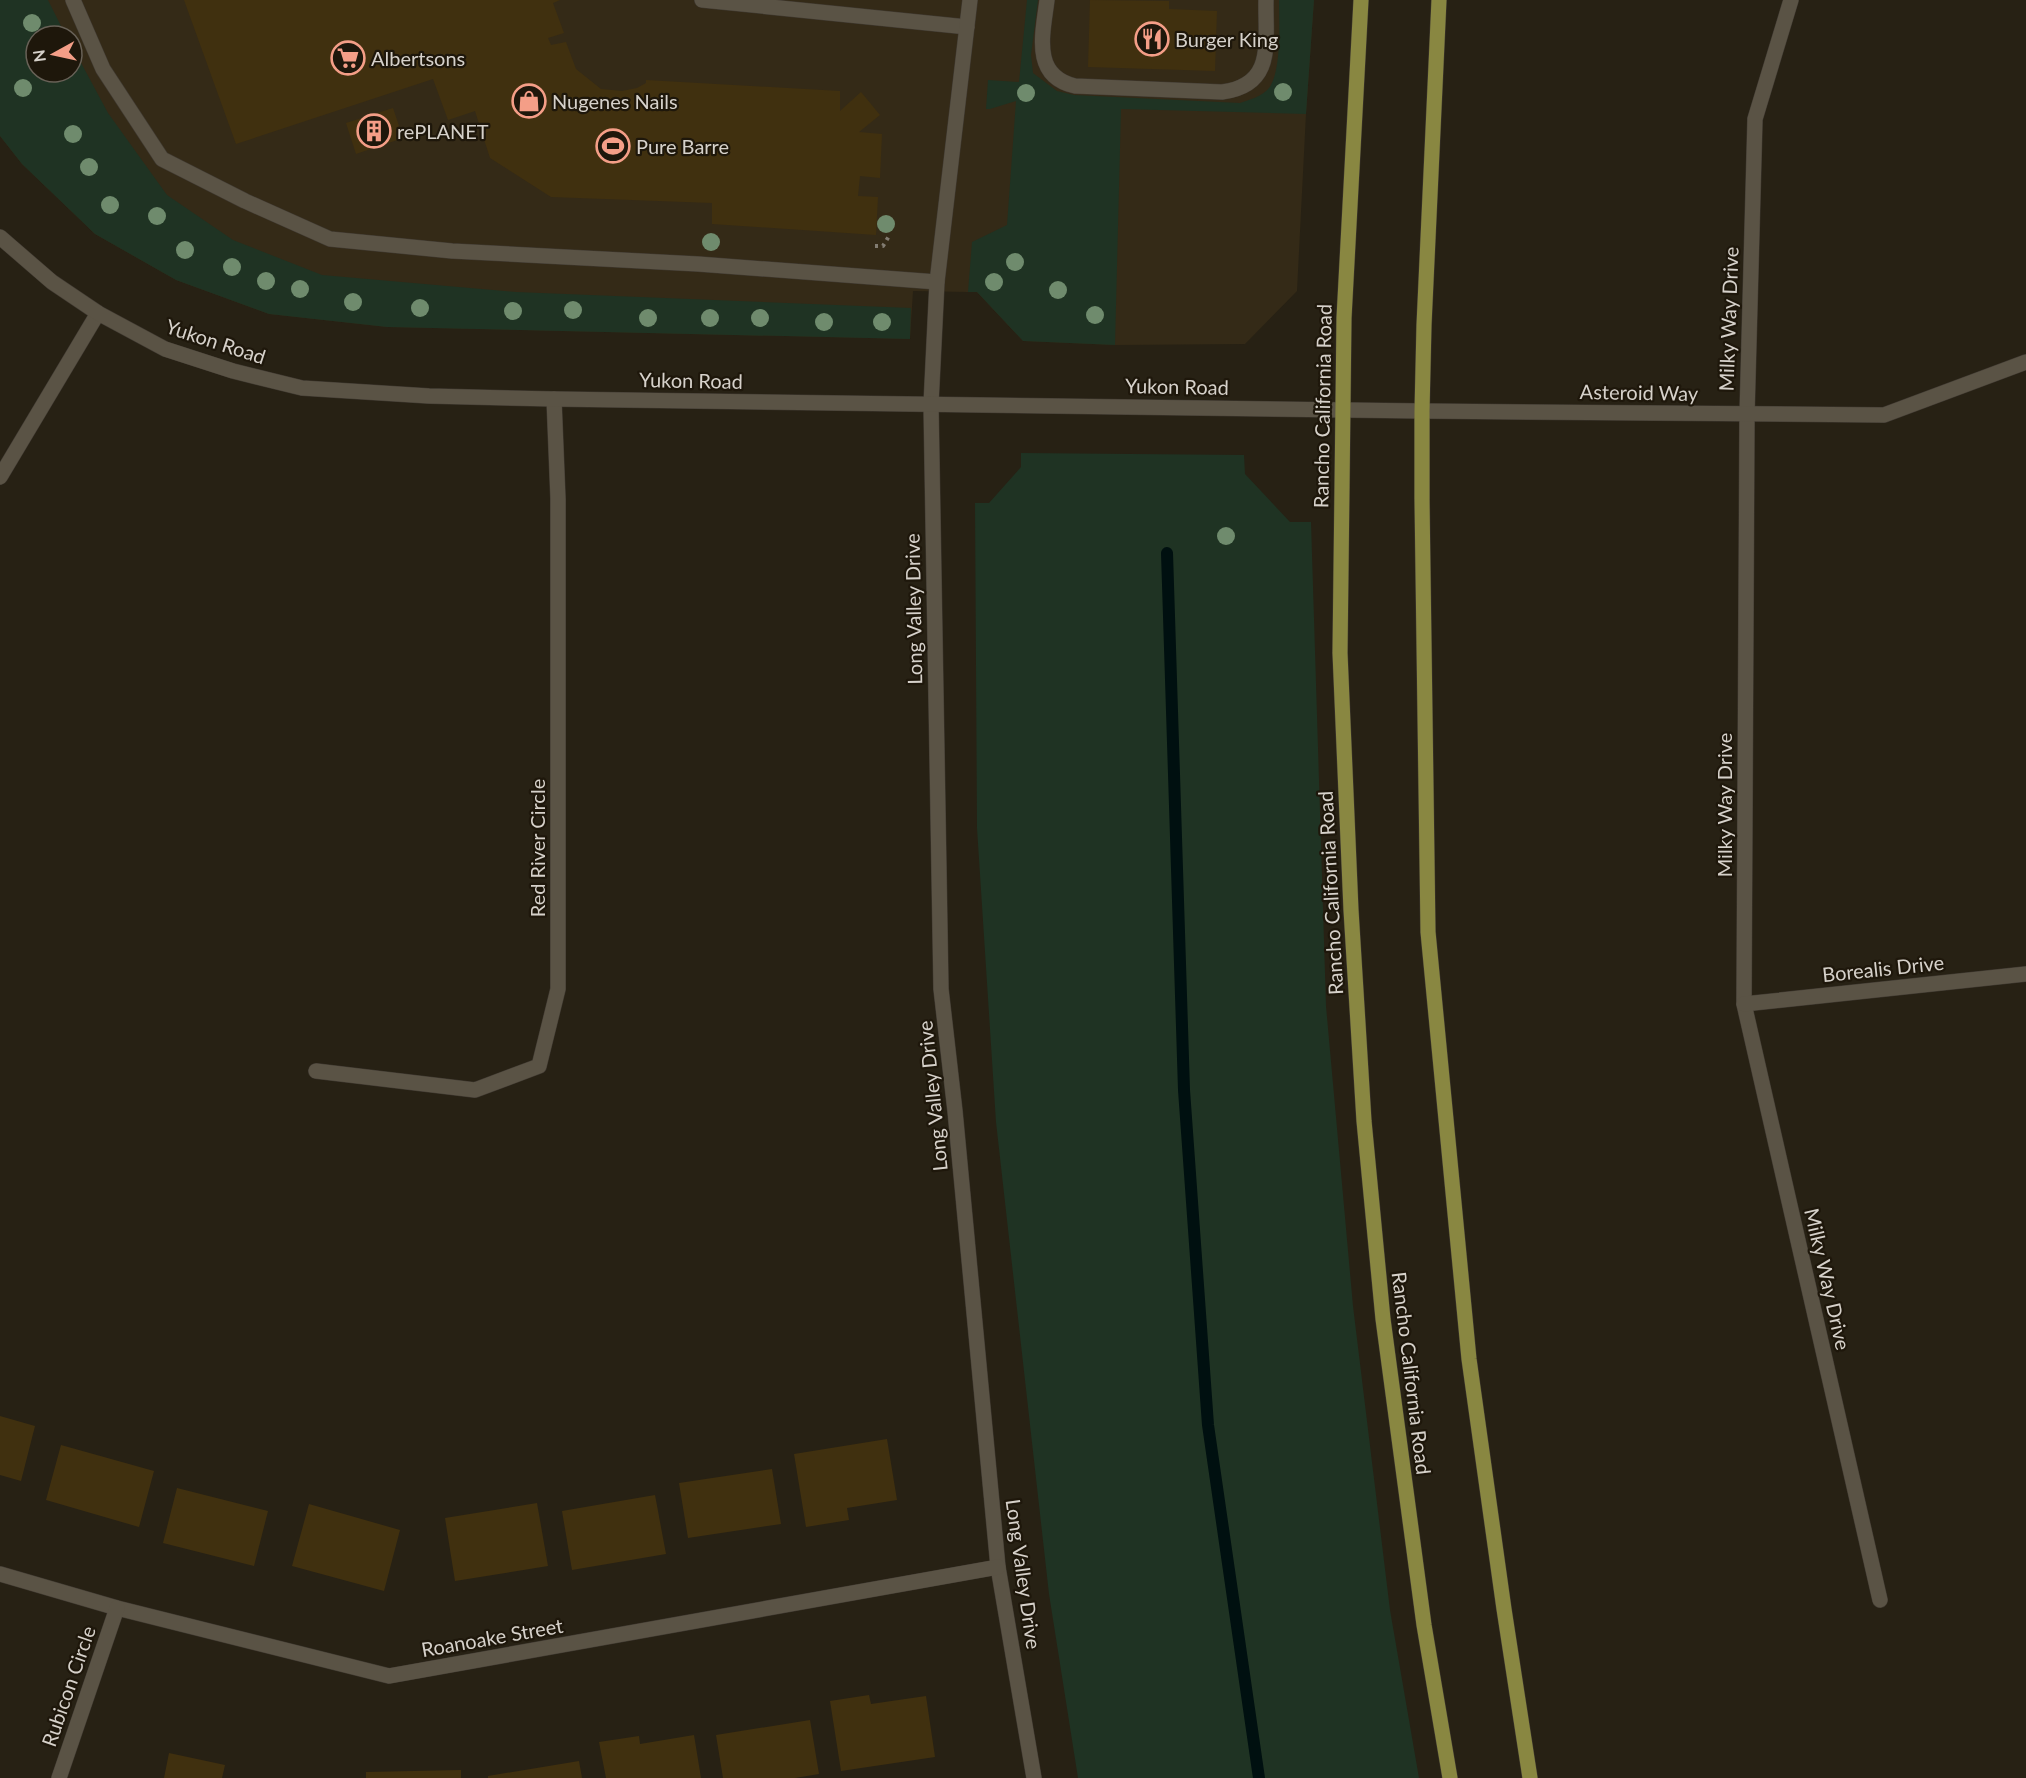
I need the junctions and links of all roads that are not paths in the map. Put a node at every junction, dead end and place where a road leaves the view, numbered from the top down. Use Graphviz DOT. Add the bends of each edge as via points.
graph roads {
  1 [pos="73,0"];
  2 [pos="702,0"];
  3 [pos="970,0"];
  4 [pos="1047,0"];
  5 [pos="1266,0"];
  6 [pos="1361,0"];
  7 [pos="1439,0"];
  8 [pos="1791,0"];
  9 [pos="967,27"];
  10 [pos="0,237"];
  11 [pos="937,282"];
  12 [pos="99,313"];
  13 [pos="2026,362"];
  14 [pos="554,399"];
  15 [pos="931,404"];
  16 [pos="1342,410"];
  17 [pos="1422,411"];
  18 [pos="1747,415"];
  19 [pos="0,477"];
  20 [pos="2026,974"];
  21 [pos="1744,1004"];
  22 [pos="316,1071"];
  23 [pos="998,1567"];
  24 [pos="0,1574"];
  25 [pos="1880,1600"];
  26 [pos="117,1608"];
  27 [pos="59,1778"];
  28 [pos="1034,1778"];
  29 [pos="1450,1778"];
  30 [pos="1530,1778"];
  1 -- 11 [label="street" via="102,69 162,159 330,239 452,251"];
  2 -- 9 [label="street"];
  3 -- 9 [label="street, Long Valley Drive"];
  4 -- 5 [label="street" via="1042,53 1048,69 1064,83 1222,92 1249,84 1264,63"];
  6 -- 16 [label="main road, Rancho California Road"];
  7 -- 17 [label="main road"];
  8 -- 18 [label="street, Milky Way Drive" via="1755,119"];
  9 -- 11 [label="street, Long Valley Drive"];
  10 -- 12 [label="street, Yukon Road" via="52,282"];
  11 -- 15 [label="street, Long Valley Drive"];
  12 -- 14 [label="street, Yukon Road" via="165,349 302,388"];
  12 -- 19 [label="street"];
  13 -- 18 [label="street, Asteroid Way" via="1884,415"];
  14 -- 15 [label="street, Yukon Road"];
  14 -- 22 [label="street, Red River Circle" via="558,499 558,989 539,1066 475,1090"];
  15 -- 16 [label="street, Yukon Road"];
  15 -- 23 [label="street, Long Valley Drive" via="941,989"];
  16 -- 17 [label="street, Yukon Road"];
  16 -- 29 [label="main road, Rancho California Road" via="1340,653 1364,1121 1383,1319 1424,1625"];
  17 -- 18 [label="street, Asteroid Way"];
  17 -- 30 [label="main road" via="1428,932 1469,1359"];
  18 -- 21 [label="street, Milky Way Drive"];
  20 -- 21 [label="street, Borealis Drive"];
  21 -- 25 [label="street, Milky Way Drive"];
  23 -- 26 [label="street, Roanoake Street" via="389,1676"];
  23 -- 28 [label="street, Long Valley Drive"];
  24 -- 26 [label="street, Roanoake Street"];
  26 -- 27 [label="street, Rubicon Circle"];
}
